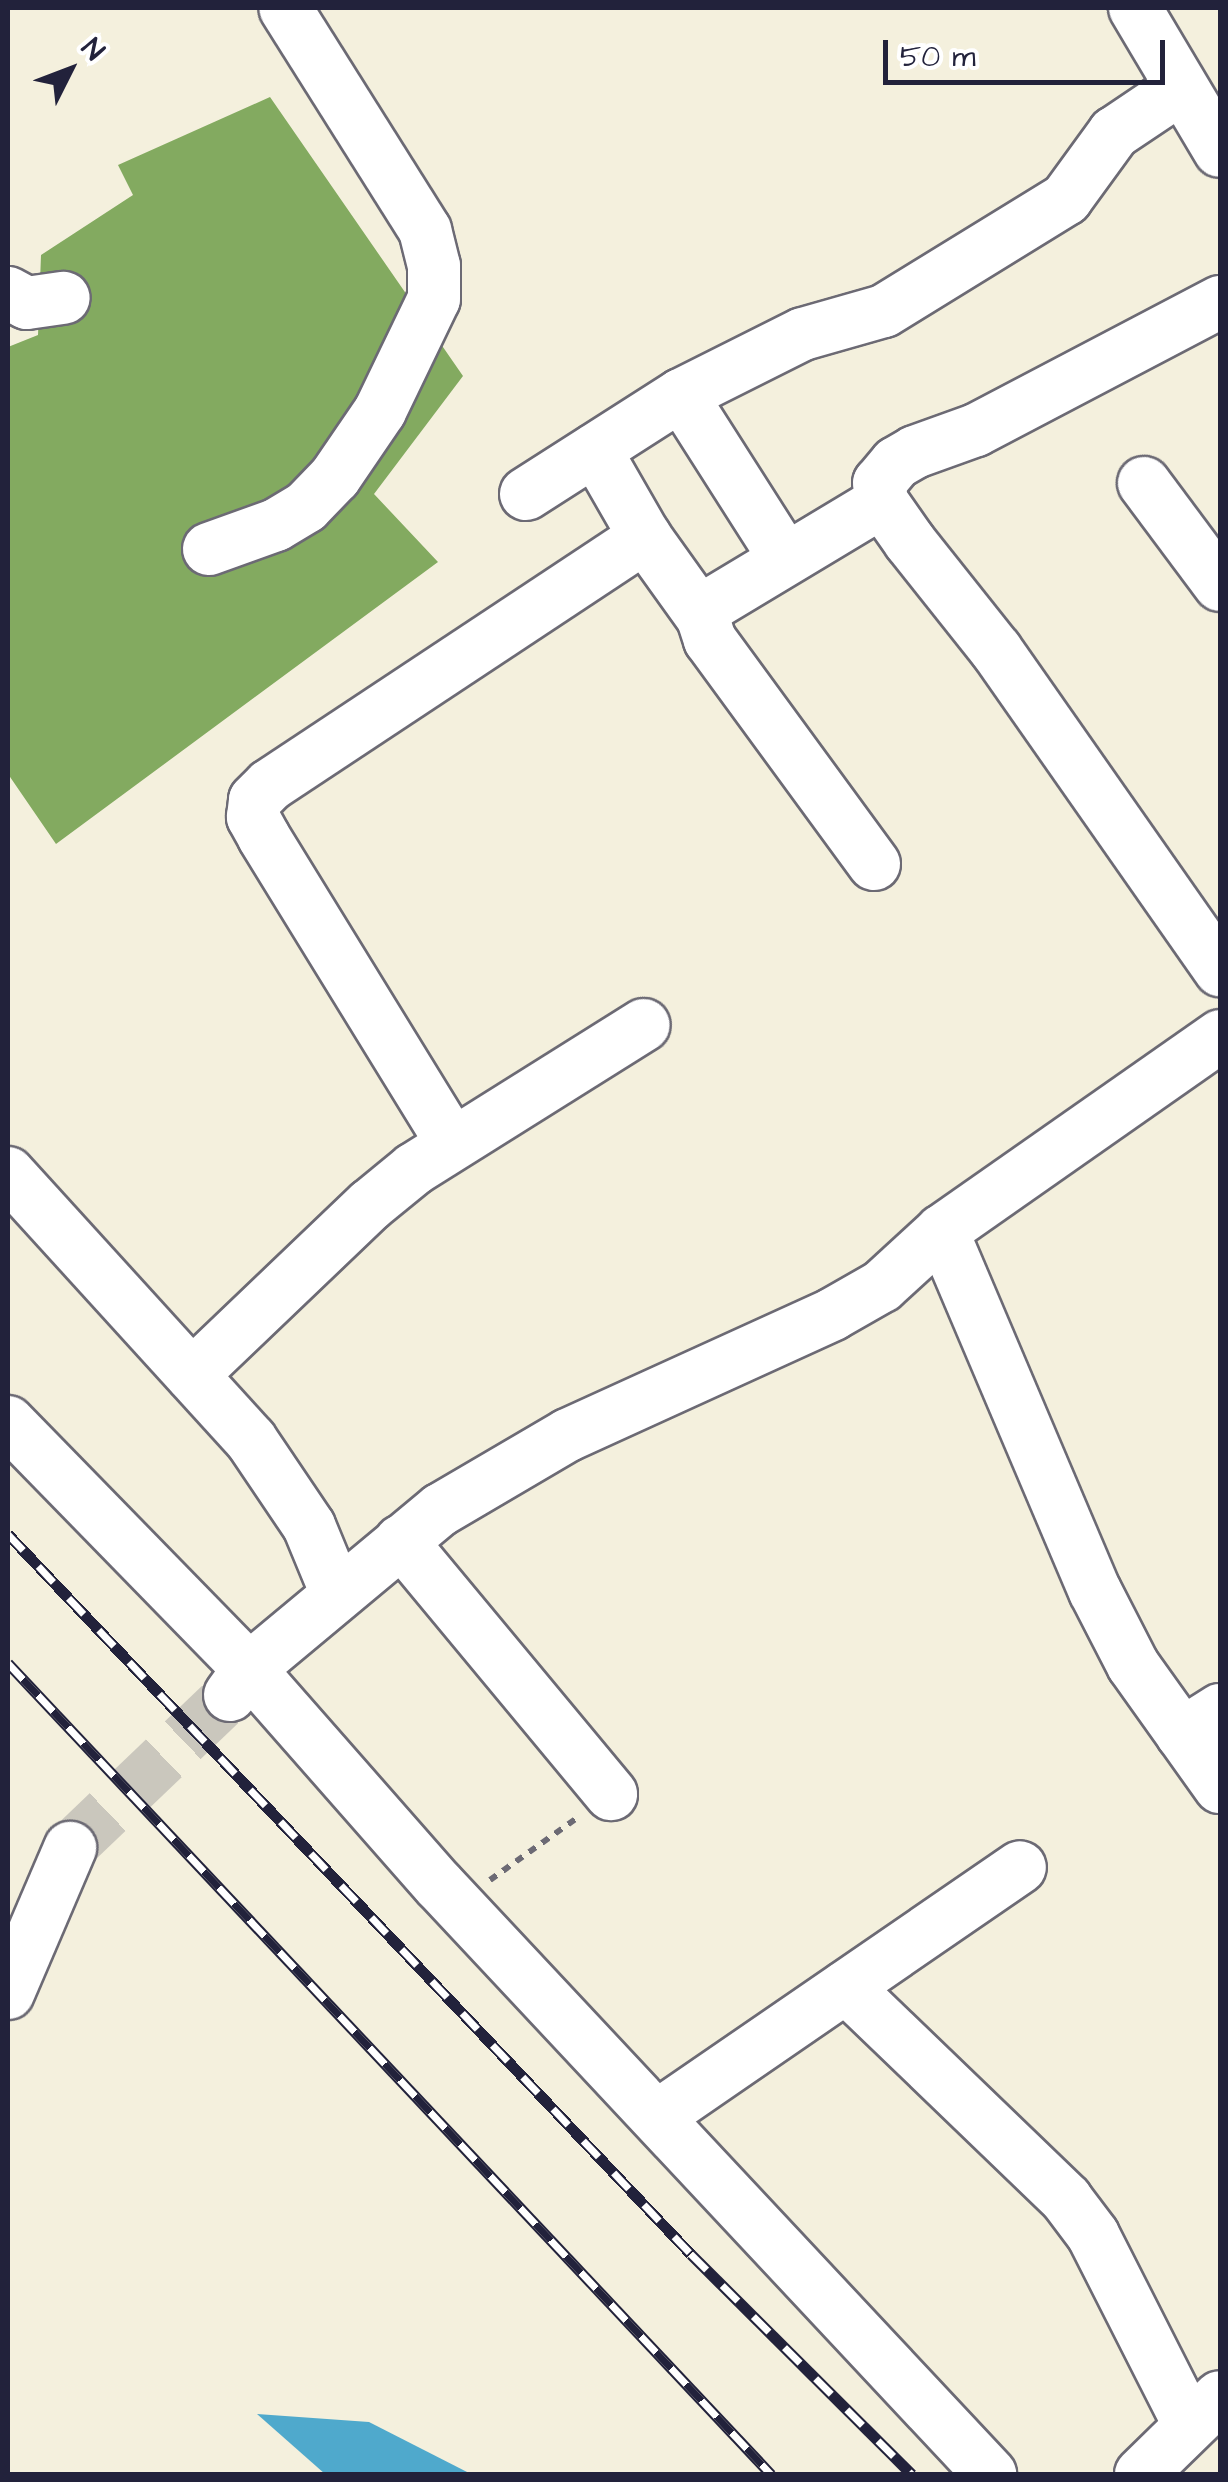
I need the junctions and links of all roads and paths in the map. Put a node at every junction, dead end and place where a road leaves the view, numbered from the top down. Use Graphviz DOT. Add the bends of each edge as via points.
graph roads {
  1 [pos="285,8"];
  2 [pos="1135,8"];
  3 [pos="1181,88"];
  4 [pos="1220,150"];
  5 [pos="8,293"];
  6 [pos="64,298"];
  7 [pos="1220,302"];
  8 [pos="681,395"];
  9 [pos="594,450"];
  10 [pos="1144,483"];
  11 [pos="526,494"];
  12 [pos="882,502"];
  13 [pos="645,537"];
  14 [pos="209,549"];
  15 [pos="785,558"];
  16 [pos="1220,585"];
  17 [pos="703,618"];
  18 [pos="874,864"];
  19 [pos="1220,970"];
  20 [pos="644,1026"];
  21 [pos="1220,1036"];
  22 [pos="452,1143"];
  23 [pos="8,1173"];
  24 [pos="942,1231"];
  25 [pos="192,1374"];
  26 [pos="8,1422"];
  27 [pos="401,1541"];
  28 [pos="337,1594"];
  29 [pos="240,1682"];
  30 [pos="1201,1722"];
  31 [pos="1220,1787"];
  32 [pos="611,1794"];
  33 [pos="70,1848"];
  34 [pos="1020,1867"];
  35 [pos="457,1904"];
  36 [pos="846,1986"];
  37 [pos="8,1993"];
  38 [pos="658,2116"];
  39 [pos="1206,2412"];
  40 [pos="990,2474"];
  41 [pos="1141,2474"];
  1 -- 14 [label="street" via="425,230 434,299 380,411 335,477 276,525"];
  2 -- 3 [label="street"];
  3 -- 4 [label="street"];
  3 -- 8 [label="street" via="1114,133 1066,200 884,311 802,334"];
  5 -- 6 [label="street" via="27,302"];
  7 -- 12 [label="street" via="976,430 896,463 880,482"];
  8 -- 9 [label="street"];
  8 -- 15 [label="street"];
  9 -- 11 [label="street"];
  9 -- 13 [label="street"];
  10 -- 16 [label="street"];
  12 -- 15 [label="street"];
  12 -- 19 [label="street" via="996,650"];
  13 -- 17 [label="street"];
  13 -- 22 [label="street" via="255,800 252,816 264,837"];
  15 -- 17 [label="street" via="712,604"];
  17 -- 18 [label="street" via="710,640"];
  20 -- 22 [label="street"];
  21 -- 24 [label="street"];
  22 -- 25 [label="street" via="370,1205"];
  23 -- 25 [label="street"];
  24 -- 27 [label="street" via="882,1286 568,1436 440,1510"];
  24 -- 30 [label="street" via="1095,1592 1133,1665"];
  25 -- 28 [label="street" via="282,1481"];
  26 -- 29 [label="street"];
  27 -- 28 [label="street"];
  27 -- 32 [label="street"];
  28 -- 29 [label="street"];
  29 -- 35 [label="street"];
  30 -- 31 [label="street"];
  32 -- 35 [label="path"];
  33 -- 37 [label="street"];
  34 -- 36 [label="street"];
  35 -- 38 [label="street"];
  36 -- 38 [label="street"];
  36 -- 39 [label="street" via="1066,2199"];
  38 -- 40 [label="street"];
  39 -- 41 [label="street"];
}
